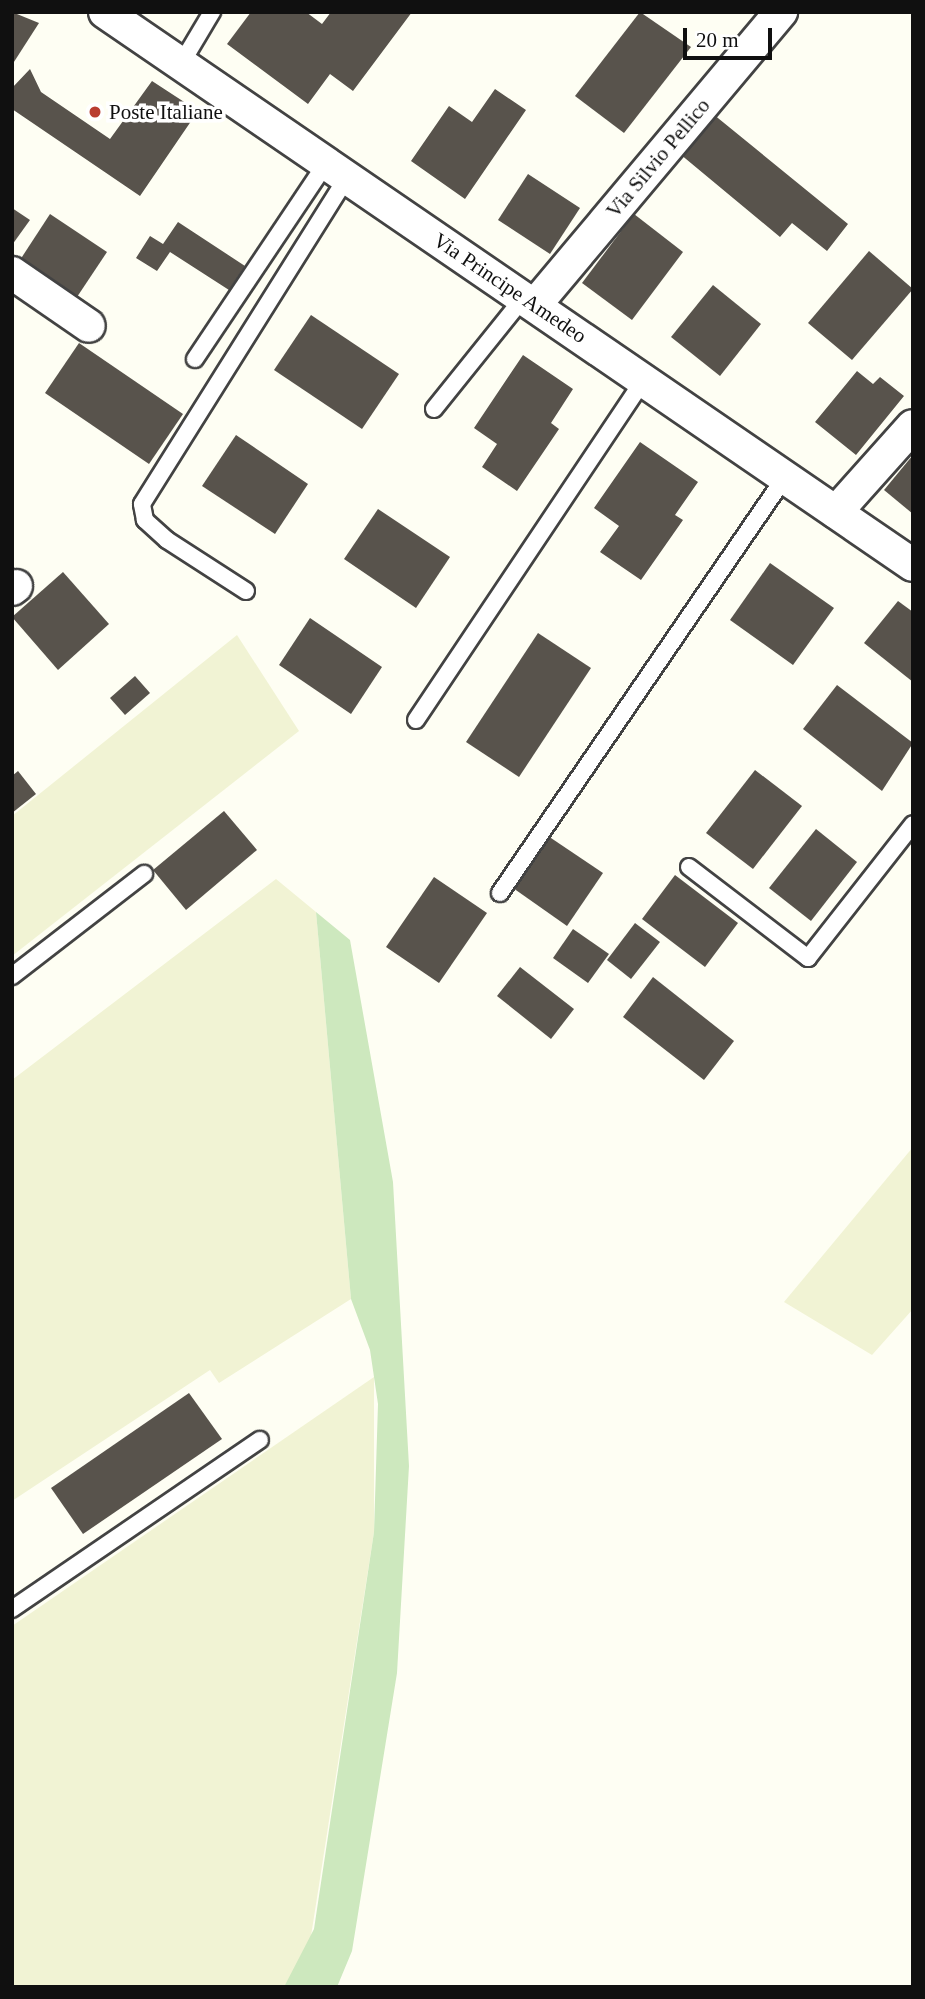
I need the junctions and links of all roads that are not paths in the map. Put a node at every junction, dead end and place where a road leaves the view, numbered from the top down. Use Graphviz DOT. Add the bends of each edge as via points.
graph roads {
  1 [pos="212,12"];
  2 [pos="782,12"];
  3 [pos="118,16"];
  4 [pos="181,64"];
  5 [pos="337,170"];
  6 [pos="12,273"];
  7 [pos="530,301"];
  8 [pos="89,326"];
  9 [pos="195,359"];
  10 [pos="644,379"];
  11 [pos="434,408"];
  12 [pos="913,426"];
  13 [pos="785,477"];
  14 [pos="836,512"];
  15 [pos="913,565"];
  16 [pos="246,591"];
  17 [pos="416,720"];
  18 [pos="913,824"];
  19 [pos="689,867"];
  20 [pos="144,874"];
  21 [pos="500,893"];
  22 [pos="12,976"];
  23 [pos="260,1440"];
  24 [pos="12,1609"];
  1 -- 4 [label="lane"];
  2 -- 7 [label="street, Via Silvio Pellico"];
  3 -- 4 [label="street, Via Principe Amedeo"];
  4 -- 5 [label="street, Via Principe Amedeo"];
  5 -- 7 [label="street, Via Principe Amedeo"];
  5 -- 9 [label="lane"];
  5 -- 16 [label="lane" via="142,504 145,520 167,540"];
  6 -- 8 [label="street"];
  7 -- 10 [label="street, Via Principe Amedeo"];
  7 -- 11 [label="lane"];
  10 -- 13 [label="street, Via Principe Amedeo"];
  10 -- 17 [label="lane"];
  12 -- 14 [label="street"];
  13 -- 14 [label="street, Via Principe Amedeo"];
  13 -- 21 [label="lane"];
  14 -- 15 [label="street, Via Principe Amedeo"];
  18 -- 19 [label="lane" via="808,958"];
  20 -- 22 [label="lane"];
  23 -- 24 [label="lane"];
}
